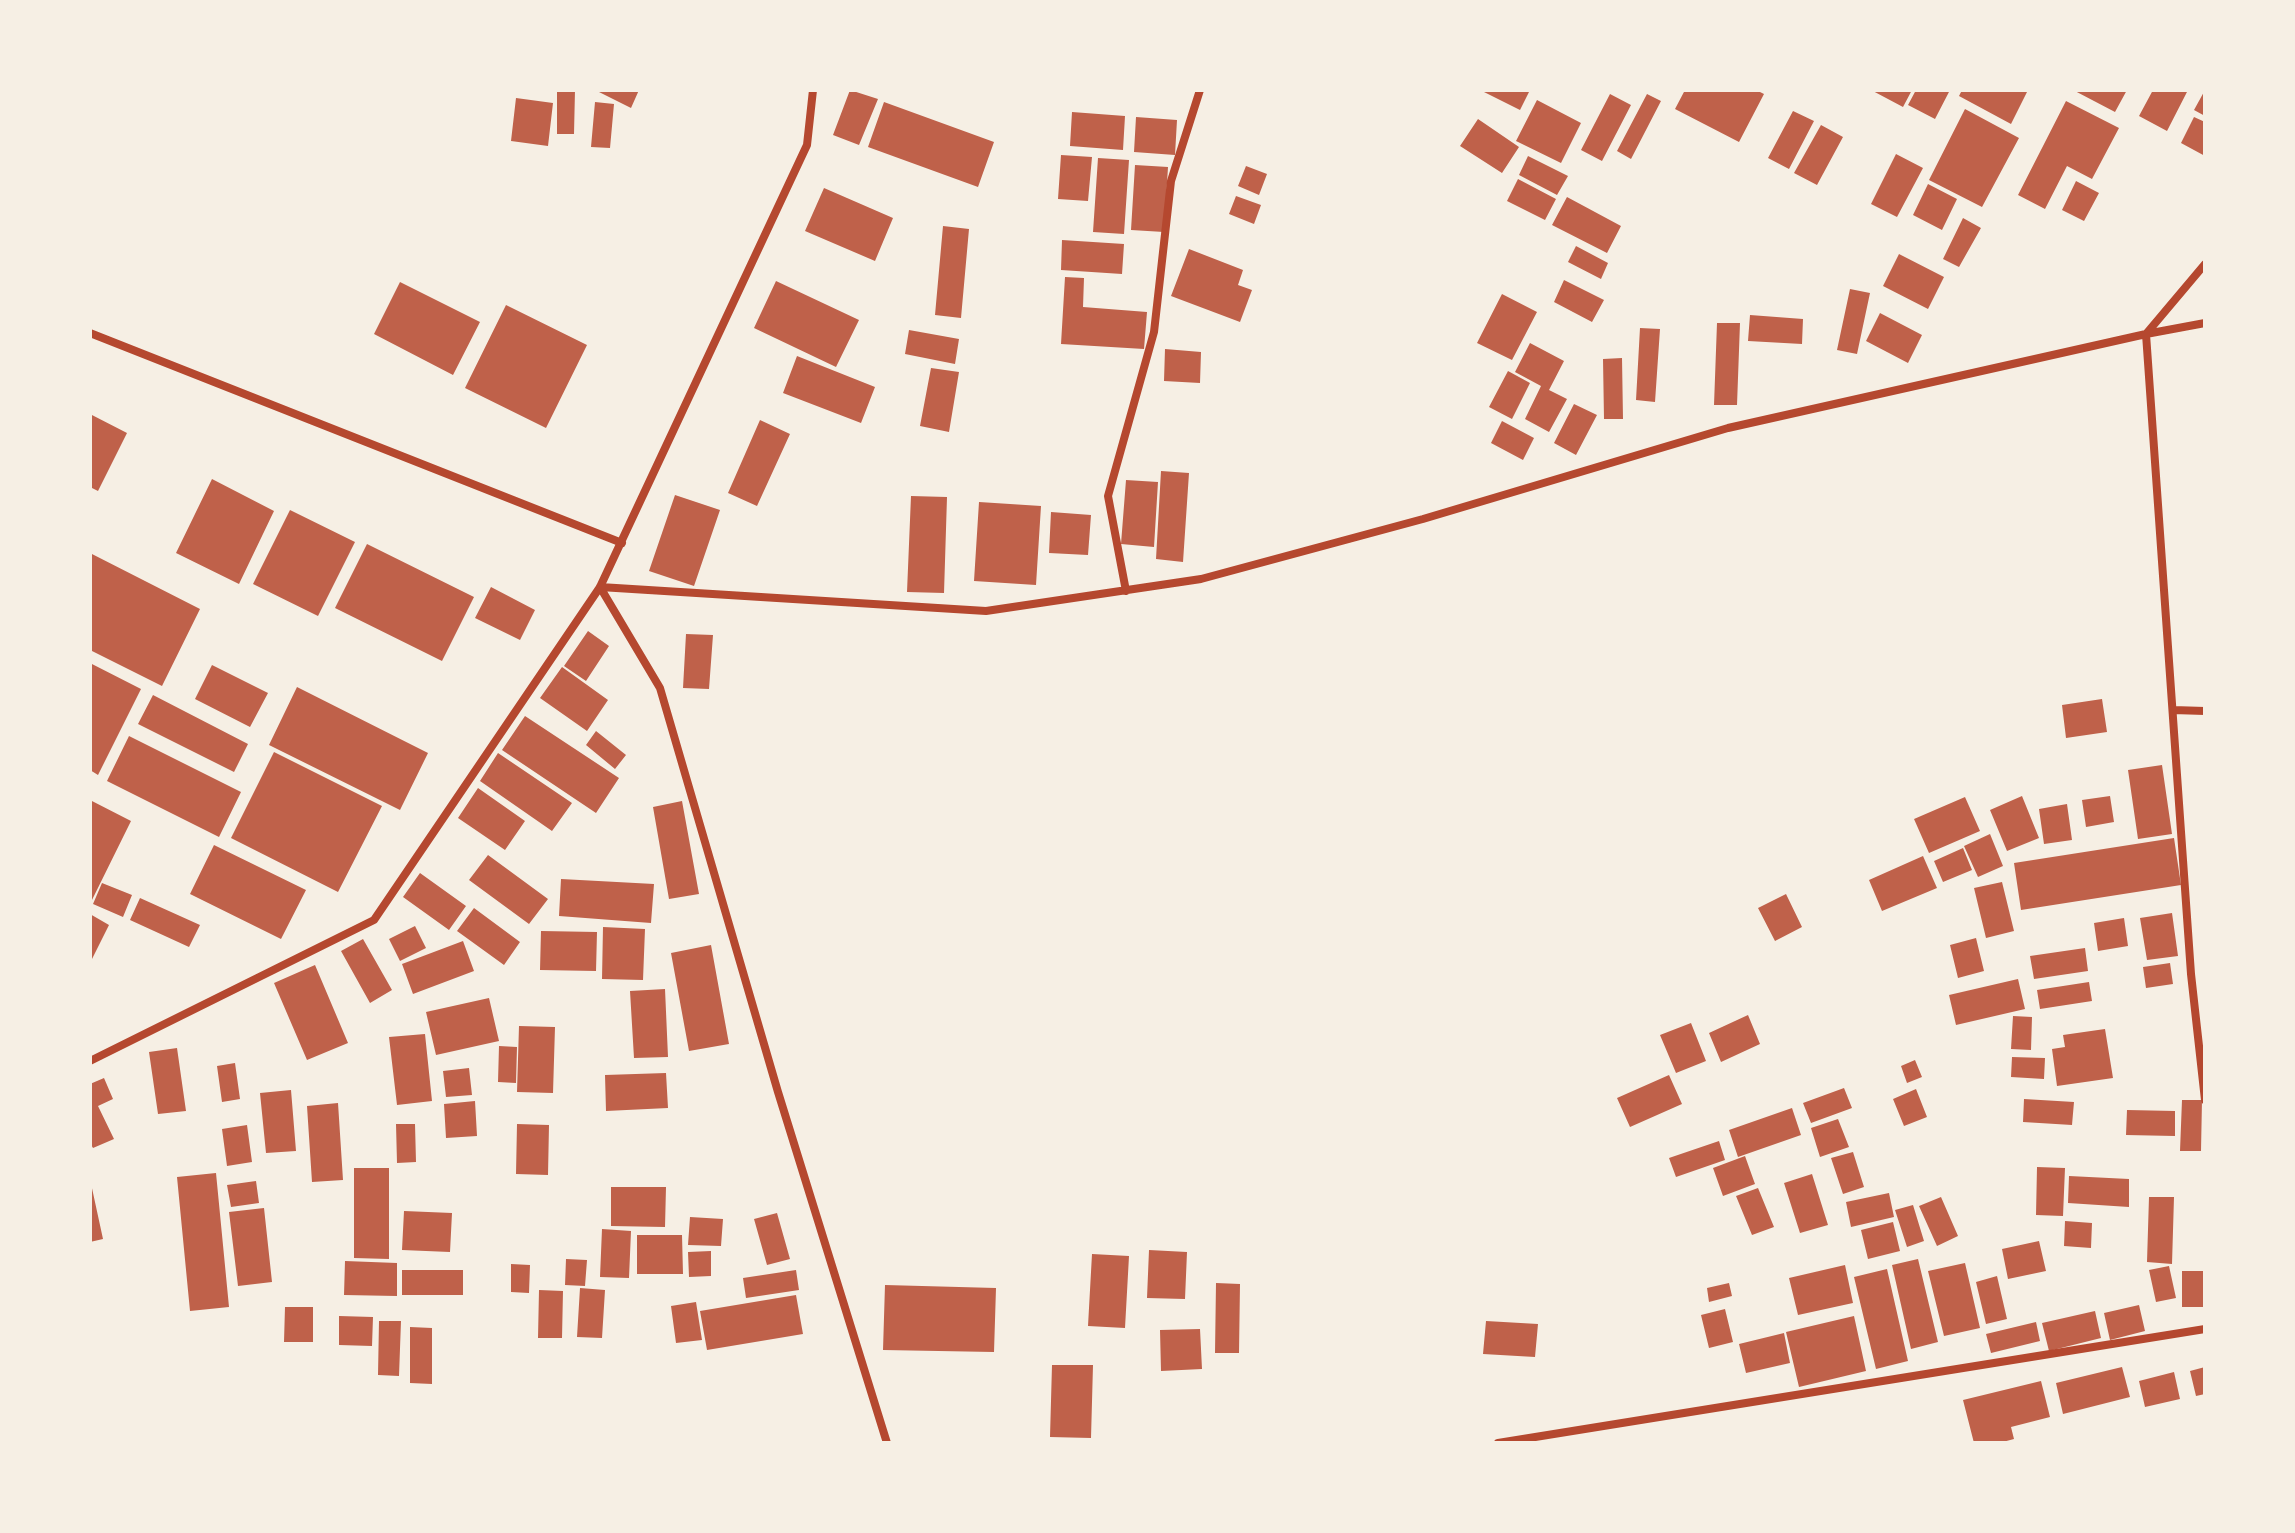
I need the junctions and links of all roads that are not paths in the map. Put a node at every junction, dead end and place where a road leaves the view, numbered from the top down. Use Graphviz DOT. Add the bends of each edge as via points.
graph roads {
  1 [pos="813,90"];
  2 [pos="1200,90"];
  3 [pos="2205,264"];
  4 [pos="2205,323"];
  5 [pos="90,333"];
  6 [pos="2146,334"];
  7 [pos="622,543"];
  8 [pos="600,587"];
  9 [pos="1126,591"];
  10 [pos="2173,710"];
  11 [pos="2205,711"];
  12 [pos="90,1061"];
  13 [pos="2205,1100"];
  14 [pos="2205,1329"];
  15 [pos="887,1443"];
  16 [pos="1498,1443"];
  1 -- 7 [label="street" via="807,145"];
  2 -- 9 [label="street" via="1171,181 1154,332 1108,496"];
  3 -- 6 [label="street"];
  4 -- 6 [label="street"];
  5 -- 7 [label="street"];
  6 -- 9 [label="street" via="1728,428 1423,519 1201,579"];
  6 -- 10 [label="street"];
  7 -- 8 [label="street"];
  8 -- 9 [label="street" via="986,611"];
  8 -- 12 [label="street" via="374,920"];
  8 -- 15 [label="street" via="660,688"];
  10 -- 11 [label="street"];
  10 -- 13 [label="street"];
  14 -- 16 [label="street"];
}
